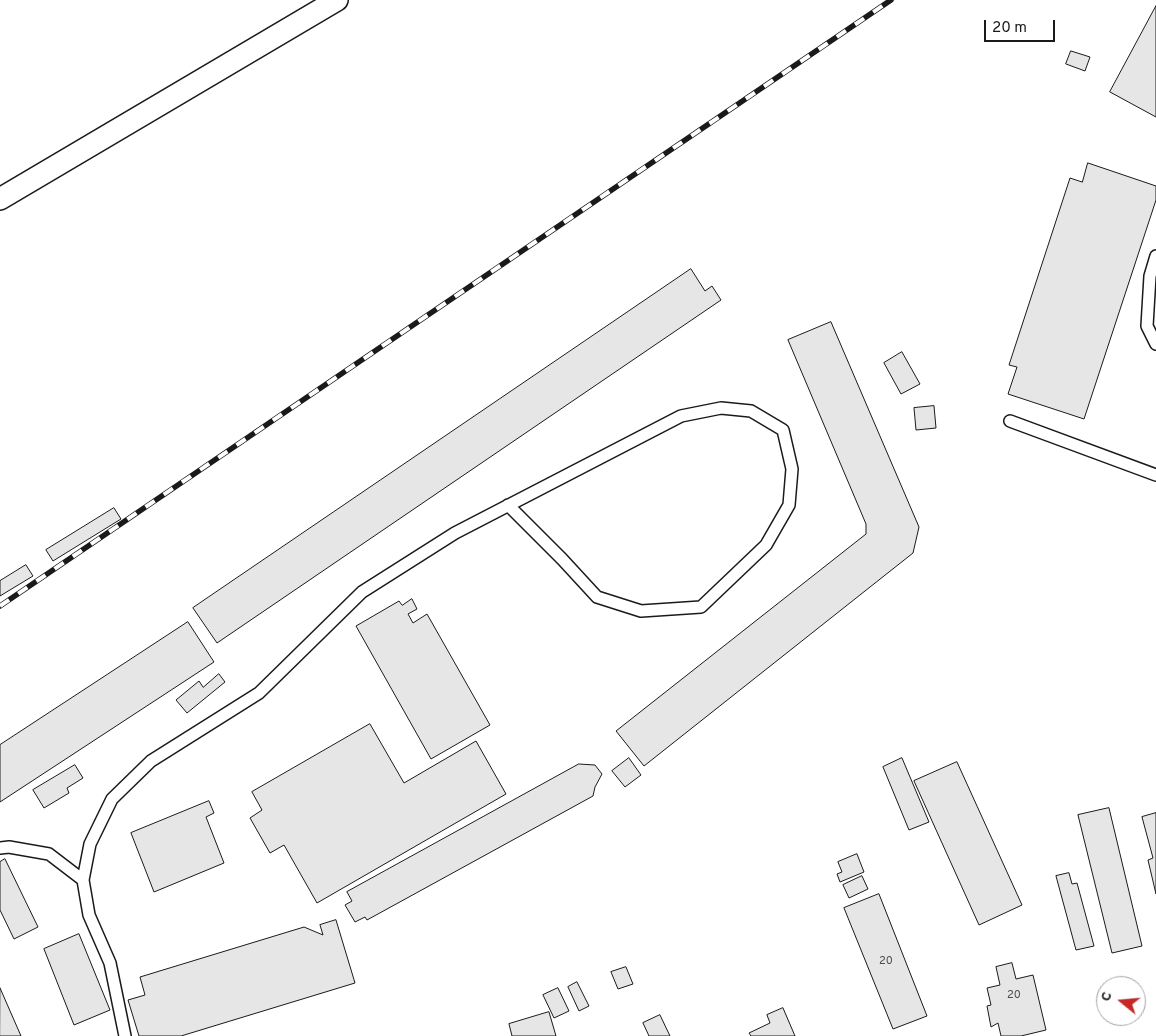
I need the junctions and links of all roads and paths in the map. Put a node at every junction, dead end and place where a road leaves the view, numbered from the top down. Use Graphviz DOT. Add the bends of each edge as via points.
graph roads {
  1 [pos="336,0"];
  2 [pos="0,200"];
  3 [pos="1156,256"];
  4 [pos="1156,344"];
  5 [pos="1010,421"];
  6 [pos="1156,476"];
  7 [pos="508,505"];
  8 [pos="0,848"];
  9 [pos="83,880"];
  10 [pos="125,1036"];
  1 -- 2 [label="street"];
  3 -- 4 [label="lane" via="1150,276 1146,326"];
  5 -- 6 [label="lane"];
  7 -- 7 [label="lane" via="681,416 721,408 751,411 783,430 792,469 789,505 766,545 701,607 641,611 597,598"];
  7 -- 9 [label="lane" via="455,533 362,592 259,693 151,761 112,799 90,844"];
  8 -- 9 [label="lane" via="49,854"];
  9 -- 10 [label="lane" via="89,914 110,963"];
}
